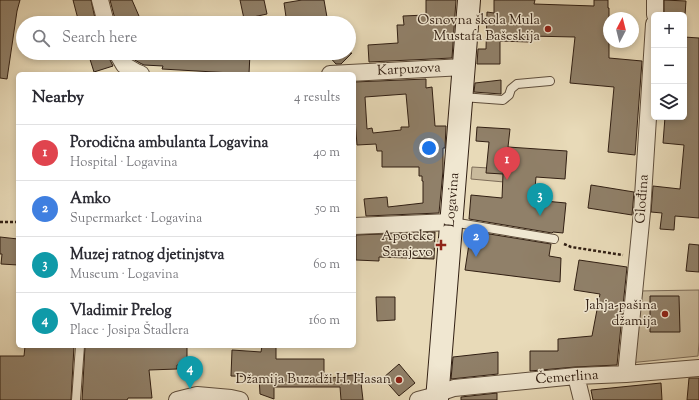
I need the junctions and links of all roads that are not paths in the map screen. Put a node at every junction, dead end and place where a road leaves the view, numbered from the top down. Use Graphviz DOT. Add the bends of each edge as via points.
graph roads {
  1 [pos="100,0"];
  2 [pos="468,0"];
  3 [pos="655,0"];
  4 [pos="655,12"];
  5 [pos="104,16"];
  6 [pos="652,48"];
  7 [pos="121,60"];
  8 [pos="464,67"];
  9 [pos="136,72"];
  10 [pos="356,73"];
  11 [pos="550,81"];
  12 [pos="461,96"];
  13 [pos="452,222"];
  14 [pos="356,226"];
  15 [pos="554,239"];
  16 [pos="80,348"];
  17 [pos="699,368"];
  18 [pos="626,374"];
  19 [pos="576,376"];
  20 [pos="431,398"];
  21 [pos="76,400"];
  22 [pos="177,400"];
  23 [pos="240,400"];
  24 [pos="582,400"];
  1 -- 5 [label="street"];
  2 -- 8 [label="street, Logavina"];
  3 -- 4 [label="street"];
  6 -- 18 [label="street, Glođina" via="642,212"];
  7 -- 9 [label="street" via="124,65"];
  8 -- 10 [label="street, Karpuzova"];
  8 -- 12 [label="street, Logavina"];
  11 -- 12 [label="lane" via="517,84 503,100"];
  12 -- 13 [label="street, Logavina"];
  13 -- 14 [label="street"];
  13 -- 15 [label="lane"];
  13 -- 20 [label="street, Logavina"];
  16 -- 21 [label="lane"];
  17 -- 18 [label="street, Čemerlina"];
  18 -- 19 [label="street, Čemerlina"];
  19 -- 20 [label="street, Čemerlina" via="454,388"];
  19 -- 24 [label="street"];
  22 -- 23 [label="street" via="197,395"];
}
